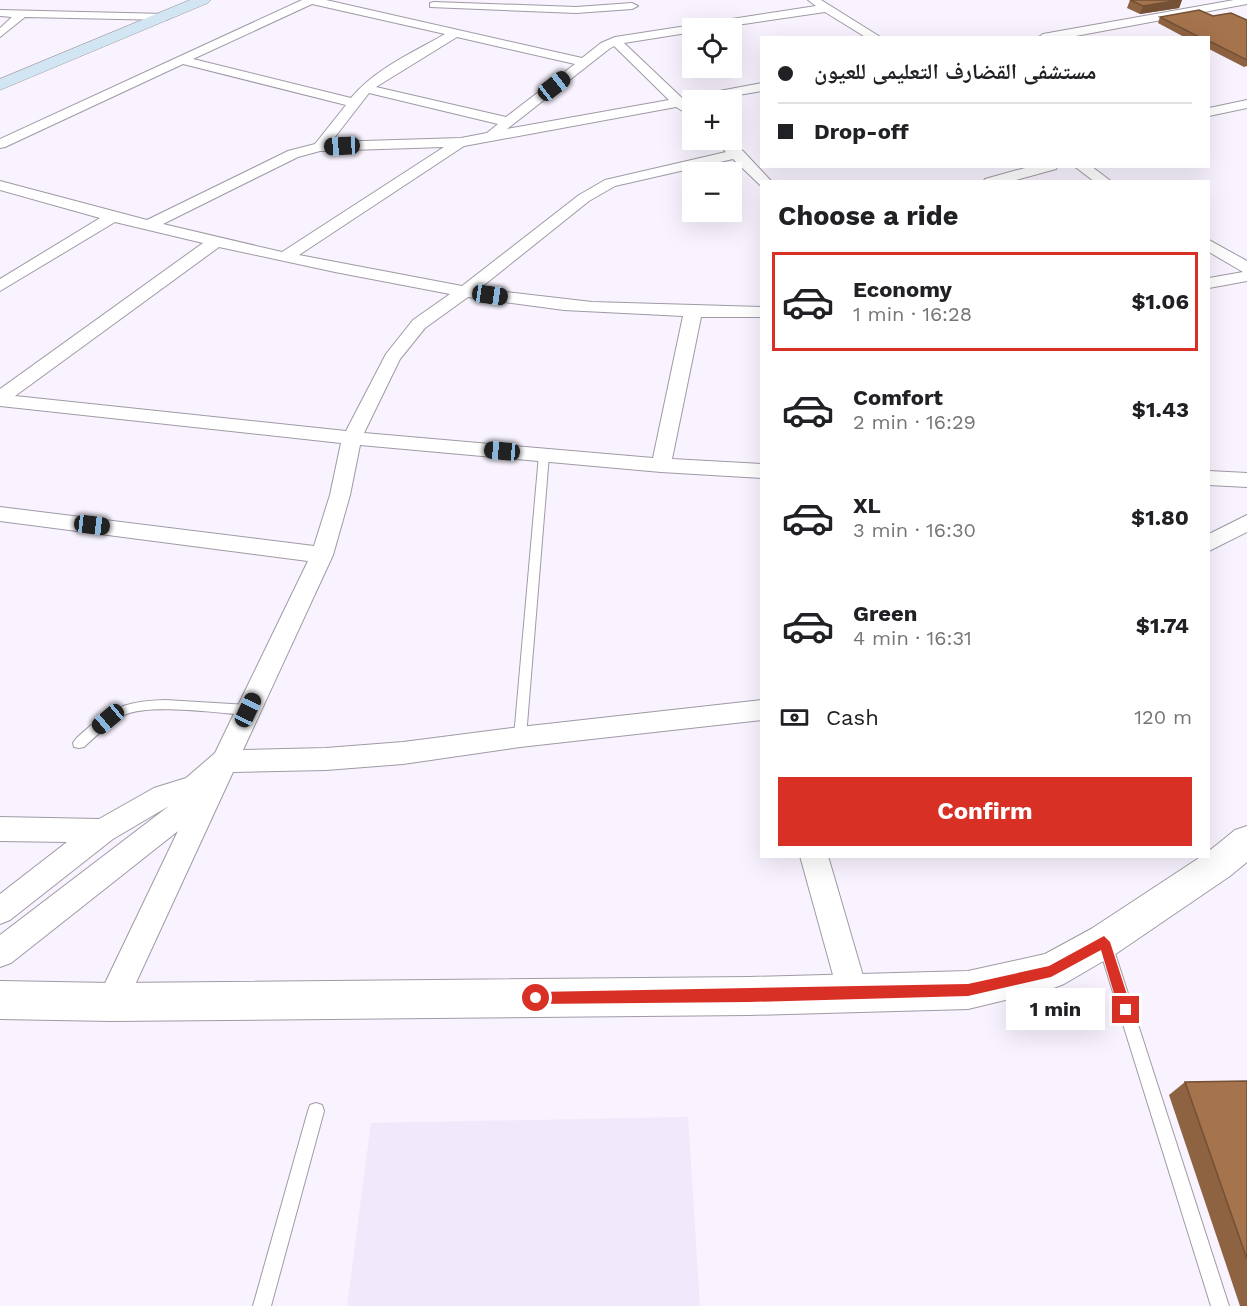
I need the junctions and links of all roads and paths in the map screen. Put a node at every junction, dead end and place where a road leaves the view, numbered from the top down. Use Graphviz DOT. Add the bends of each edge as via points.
graph roads {
  1 [pos="203,0"];
  2 [pos="311,0"];
  3 [pos="813,0"];
  4 [pos="1197,0"];
  5 [pos="1247,1"];
  6 [pos="436,3"];
  7 [pos="635,6"];
  8 [pos="1214,7"];
  9 [pos="827,8"];
  10 [pos="0,13"];
  11 [pos="23,13"];
  12 [pos="1230,15"];
  13 [pos="166,18"];
  14 [pos="416,23"];
  15 [pos="456,32"];
  16 [pos="0,34"];
  17 [pos="873,36"];
  18 [pos="1053,36"];
  19 [pos="615,41"];
  20 [pos="182,60"];
  21 [pos="584,62"];
  22 [pos="0,86"];
  23 [pos="760,87"];
  24 [pos="366,88"];
  25 [pos="677,102"];
  26 [pos="354,103"];
  27 [pos="1247,104"];
  28 [pos="682,106"];
  29 [pos="1210,112"];
  30 [pos="508,122"];
  31 [pos="489,136"];
  32 [pos="461,142"];
  33 [pos="0,144"];
  34 [pos="320,147"];
  35 [pos="733,150"];
  36 [pos="738,154"];
  37 [pos="1043,168"];
  38 [pos="1084,168"];
  39 [pos="763,180"];
  40 [pos="998,180"];
  41 [pos="1102,180"];
  42 [pos="0,185"];
  43 [pos="20,192"];
  44 [pos="0,201"];
  45 [pos="114,216"];
  46 [pos="149,225"];
  47 [pos="216,241"];
  48 [pos="1210,246"];
  49 [pos="285,257"];
  50 [pos="1247,268"];
  51 [pos="1247,276"];
  52 [pos="1210,283"];
  53 [pos="0,286"];
  54 [pos="466,291"];
  55 [pos="693,312"];
  56 [pos="760,312"];
  57 [pos="0,399"];
  58 [pos="352,438"];
  59 [pos="544,455"];
  60 [pos="661,466"];
  61 [pos="760,471"];
  62 [pos="1210,478"];
  63 [pos="1247,480"];
  64 [pos="0,513"];
  65 [pos="1247,522"];
  66 [pos="1210,543"];
  67 [pos="322,555"];
  68 [pos="248,710"];
  69 [pos="760,710"];
  70 [pos="520,737"];
  71 [pos="79,743"];
  72 [pos="224,761"];
  73 [pos="195,786"];
  74 [pos="0,829"];
  75 [pos="103,831"];
  76 [pos="1234,857"];
  77 [pos="815,858"];
  78 [pos="0,911"];
  79 [pos="1104,942"];
  80 [pos="0,953"];
  81 [pos="853,993"];
  82 [pos="0,1000"];
  83 [pos="111,1002"];
  84 [pos="316,1111"];
  85 [pos="262,1306"];
  86 [pos="1220,1306"];
  1 -- 13 [label="main road"];
  2 -- 14 [label="street"];
  2 -- 20 [label="street"];
  3 -- 9 [label="street"];
  4 -- 8 [label="street"];
  5 -- 8 [label="street"];
  6 -- 7 [label="street" via="576,10"];
  6 -- 14 [label="street"];
  8 -- 12 [label="street"];
  8 -- 18 [label="street"];
  9 -- 17 [label="street"];
  9 -- 19 [label="street" via="660,29"];
  10 -- 11 [label="street"];
  11 -- 13 [label="street"];
  11 -- 16 [label="street"];
  13 -- 22 [label="main road"];
  14 -- 15 [label="street"];
  15 -- 21 [label="street"];
  15 -- 24 [label="street"];
  19 -- 21 [label="street"];
  19 -- 25 [label="street"];
  20 -- 26 [label="street"];
  20 -- 33 [label="street"];
  21 -- 30 [label="street"];
  23 -- 25 [label="street"];
  24 -- 26 [label="street"];
  24 -- 30 [label="street"];
  25 -- 28 [label="street"];
  25 -- 31 [label="street"];
  26 -- 34 [label="street"];
  27 -- 29 [label="street"];
  30 -- 31 [label="street"];
  31 -- 32 [label="street"];
  32 -- 34 [label="street"];
  32 -- 49 [label="street"];
  34 -- 46 [label="street" via="293,154"];
  35 -- 36 [label="street"];
  36 -- 39 [label="street"];
  36 -- 54 [label="street" via="610,183 584,198"];
  37 -- 40 [label="street"];
  38 -- 41 [label="street"];
  42 -- 43 [label="street"];
  43 -- 44 [label="street"];
  43 -- 45 [label="street"];
  45 -- 46 [label="street"];
  45 -- 53 [label="street"];
  46 -- 47 [label="street"];
  47 -- 49 [label="street"];
  47 -- 57 [label="street"];
  48 -- 50 [label="street"];
  49 -- 54 [label="street"];
  51 -- 52 [label="street"];
  54 -- 55 [label="street" via="548,303"];
  54 -- 58 [label="street" via="419,324 392,358"];
  55 -- 56 [label="street"];
  55 -- 60 [label="street"];
  57 -- 58 [label="street"];
  58 -- 59 [label="street"];
  58 -- 67 [label="street"];
  59 -- 60 [label="street"];
  59 -- 70 [label="lane"];
  60 -- 61 [label="street"];
  62 -- 63 [label="street"];
  64 -- 67 [label="street"];
  65 -- 66 [label="street"];
  67 -- 68 [label="street"];
  68 -- 71 [label="lane" via="145,705 124,709"];
  68 -- 72 [label="street"];
  69 -- 70 [label="street"];
  70 -- 72 [label="street" via="403,753"];
  72 -- 73 [label="street"];
  72 -- 83 [label="street"];
  73 -- 75 [label="street" via="163,795"];
  73 -- 80 [label="street" via="179,814"];
  74 -- 75 [label="street"];
  75 -- 78 [label="street"];
  76 -- 79 [label="street"];
  77 -- 81 [label="street"];
  79 -- 81 [label="street" via="1051,971 968,990"];
  79 -- 86 [label="lane"];
  81 -- 83 [label="street"];
  82 -- 83 [label="street"];
  84 -- 85 [label="lane"];
}
